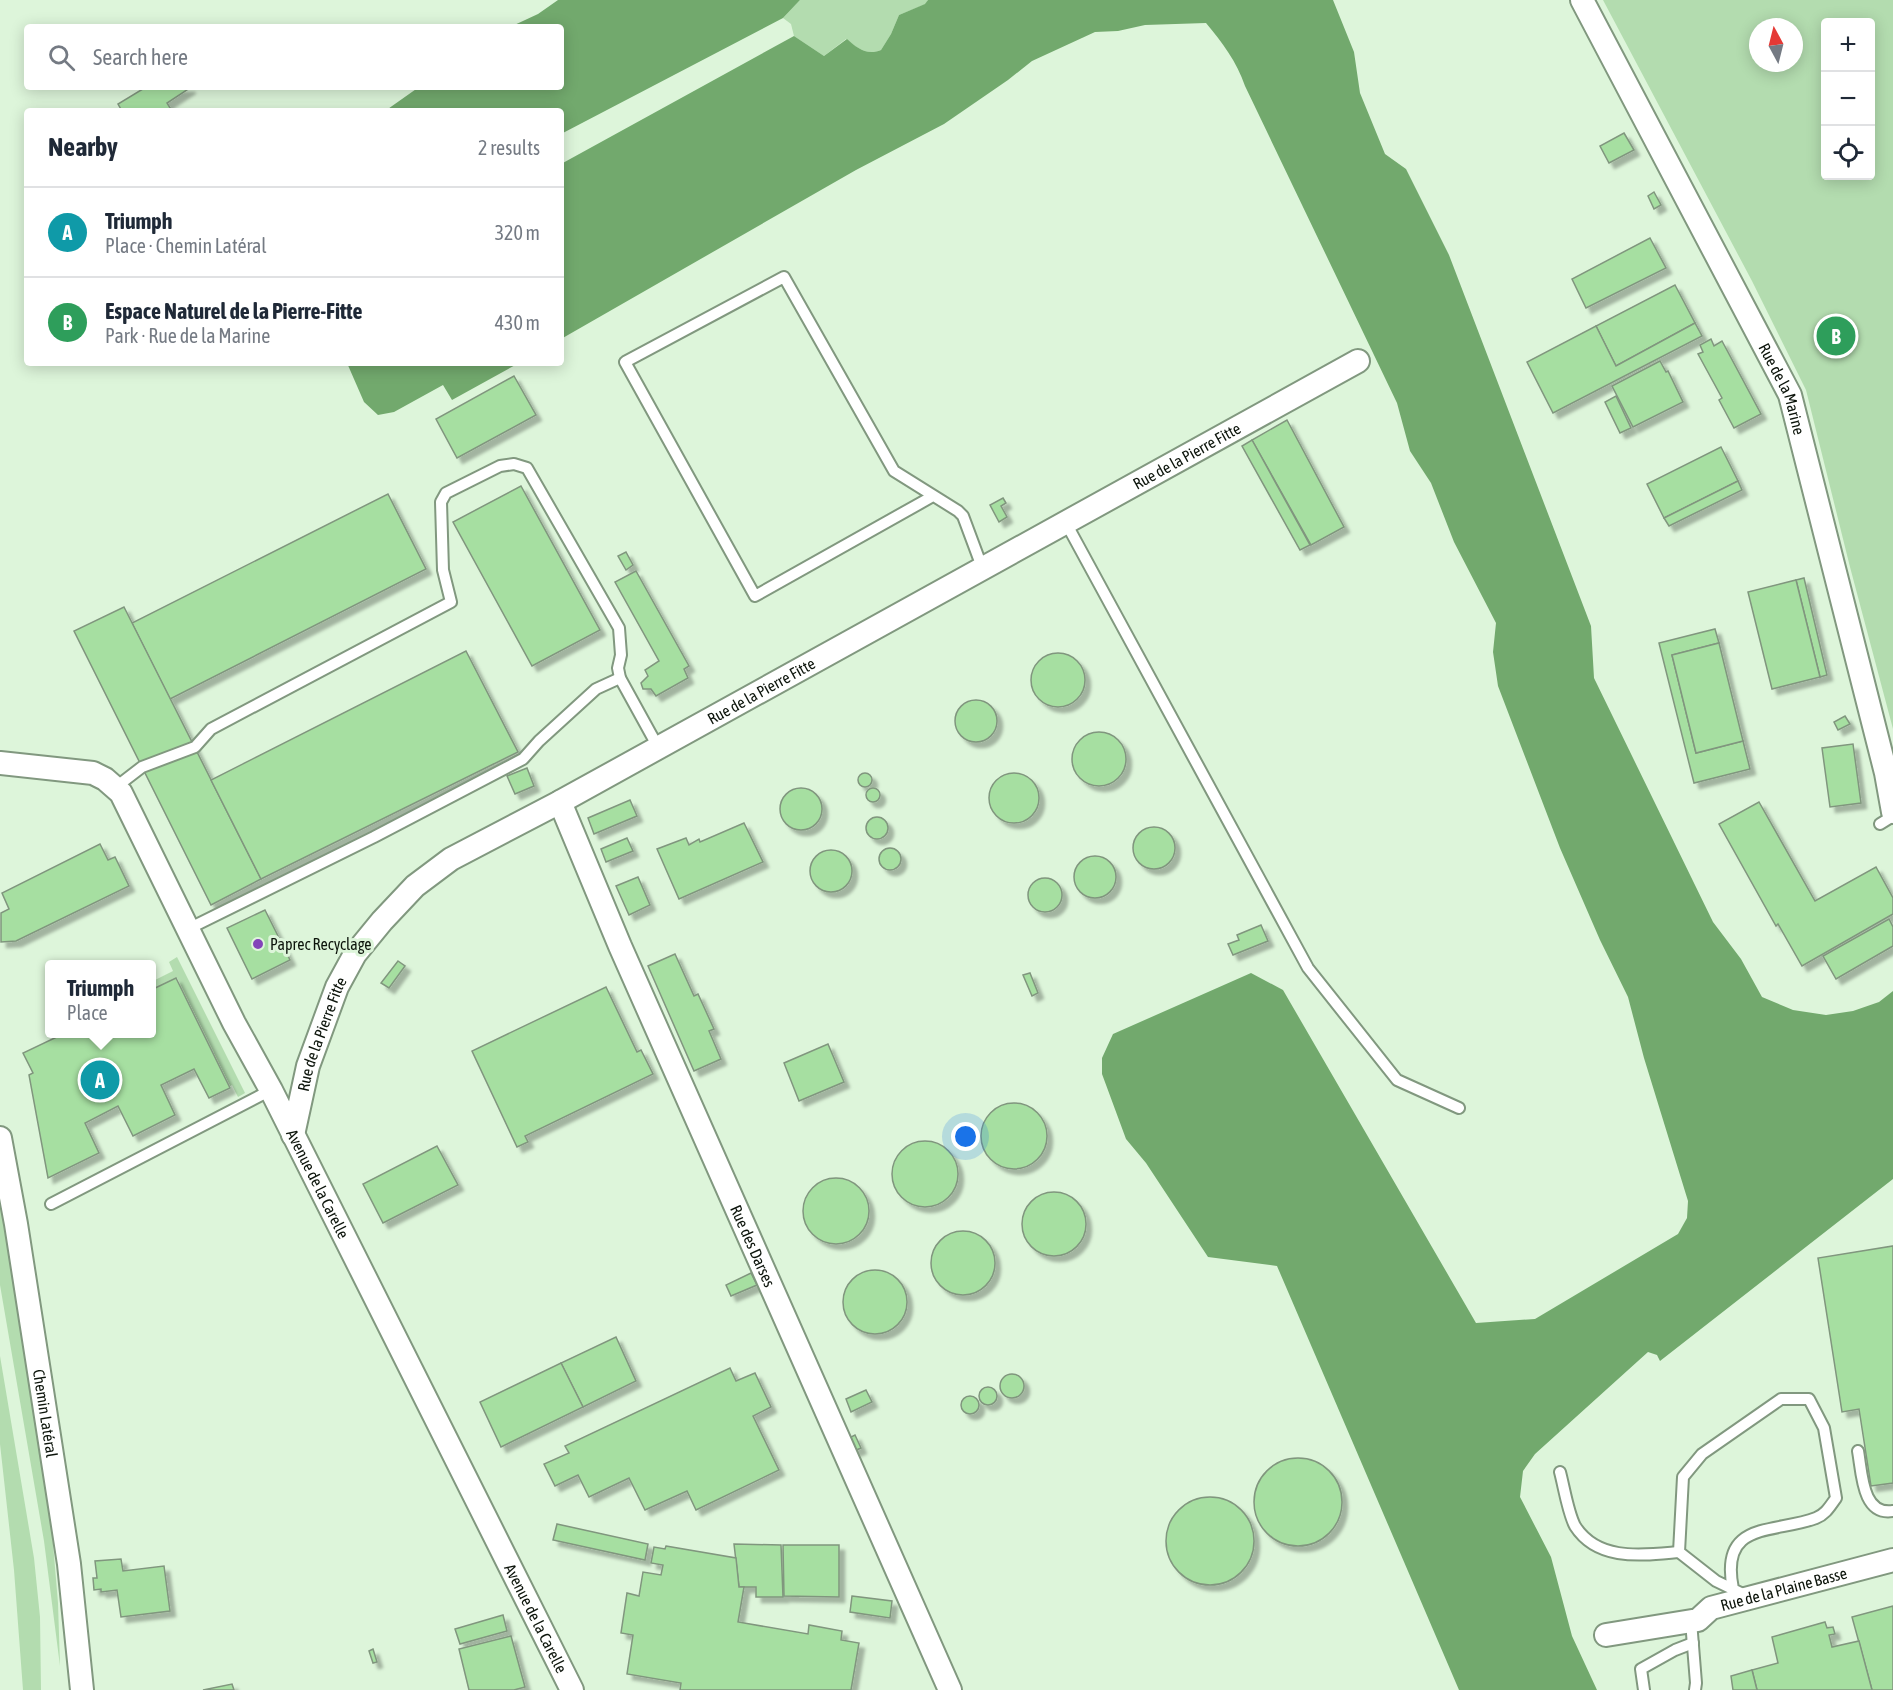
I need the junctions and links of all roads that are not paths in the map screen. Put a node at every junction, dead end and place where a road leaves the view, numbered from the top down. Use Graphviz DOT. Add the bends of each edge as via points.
graph roads {
  1 [pos="1582,0"];
  2 [pos="1358,361"];
  3 [pos="933,496"];
  4 [pos="1066,523"];
  5 [pos="982,567"];
  6 [pos="620,678"];
  7 [pos="658,747"];
  8 [pos="0,763"];
  9 [pos="116,787"];
  10 [pos="560,802"];
  11 [pos="1893,816"];
  12 [pos="1887,818"];
  13 [pos="188,929"];
  14 [pos="271,1090"];
  15 [pos="1458,1108"];
  16 [pos="293,1135"];
  17 [pos="0,1138"];
  18 [pos="51,1203"];
  19 [pos="1858,1451"];
  20 [pos="1560,1472"];
  21 [pos="1893,1511"];
  22 [pos="1679,1552"];
  23 [pos="1893,1560"];
  24 [pos="1742,1593"];
  25 [pos="1692,1632"];
  26 [pos="1606,1635"];
  27 [pos="82,1690"];
  28 [pos="571,1690"];
  29 [pos="950,1690"];
  30 [pos="1644,1690"];
  31 [pos="1695,1690"];
  1 -- 12 [label="street, Rue de la Marine" via="1790,394 1886,773"];
  2 -- 4 [label="street, Rue de la Pierre Fitte"];
  3 -- 3 [label="lane" via="894,471 784,277 625,362 755,596"];
  3 -- 5 [label="lane" via="963,516"];
  4 -- 5 [label="street, Rue de la Pierre Fitte"];
  4 -- 15 [label="lane" via="1308,968 1397,1080"];
  5 -- 7 [label="street, Rue de la Pierre Fitte"];
  6 -- 7 [label="lane"];
  6 -- 9 [label="lane" via="619,628 527,468 514,464 500,466 446,493 441,502 443,570 451,602 210,729 195,747 142,767"];
  6 -- 13 [label="lane" via="596,689 523,759"];
  7 -- 10 [label="street, Rue de la Pierre Fitte"];
  8 -- 9 [label="street, Avenue de la Carelle" via="93,773"];
  9 -- 13 [label="street, Avenue de la Carelle"];
  10 -- 16 [label="street, Rue de la Pierre Fitte" via="451,859 415,886 355,954 337,987 308,1066"];
  10 -- 29 [label="street, Rue des Darses"];
  11 -- 12 [label="lane"];
  13 -- 14 [label="street, Avenue de la Carelle"];
  14 -- 16 [label="street, Avenue de la Carelle"];
  14 -- 18 [label="lane"];
  16 -- 28 [label="street, Avenue de la Carelle"];
  17 -- 27 [label="street, Chemin Latéral" via="69,1564"];
  19 -- 21 [label="lane" via="1868,1499 1873,1507"];
  20 -- 22 [label="lane" via="1574,1525 1586,1539 1606,1551 1632,1556"];
  22 -- 24 [label="lane" via="1716,1581"];
  22 -- 24 [label="lane" via="1683,1477 1702,1454 1781,1399 1809,1399 1824,1428 1836,1498 1817,1517 1758,1530 1737,1546 1730,1571"];
  23 -- 24 [label="street, Rue de la Plaine Basse"];
  24 -- 25 [label="street, Rue de la Plaine Basse" via="1711,1608"];
  25 -- 26 [label="street, Rue de la Plaine Basse"];
  25 -- 30 [label="lane" via="1675,1650 1641,1669"];
  25 -- 31 [label="lane"];
}
